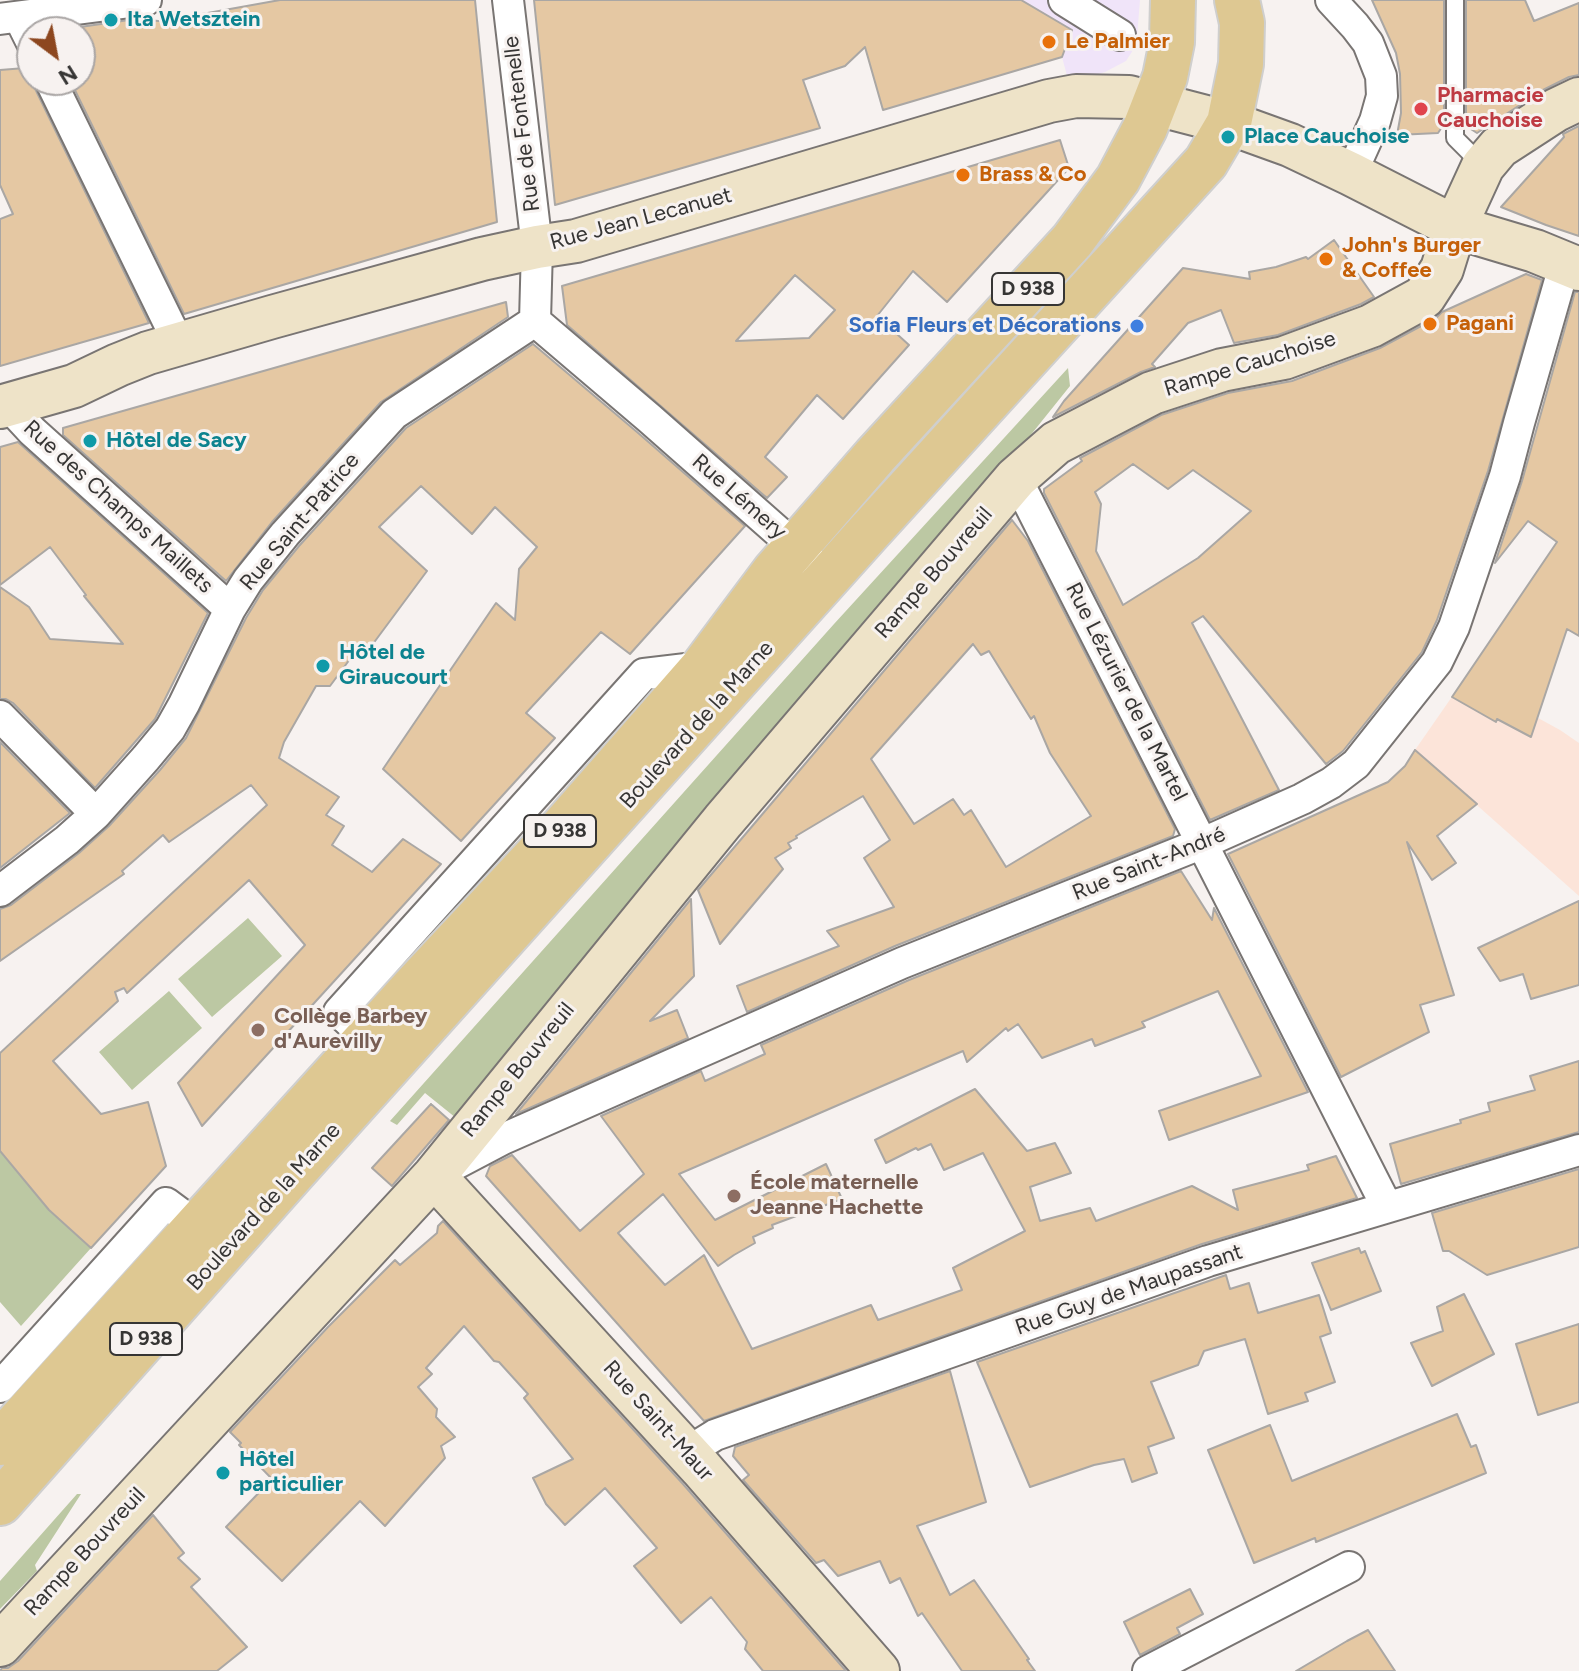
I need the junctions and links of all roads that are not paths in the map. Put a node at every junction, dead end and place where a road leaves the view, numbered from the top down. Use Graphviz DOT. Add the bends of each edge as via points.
graph roads {
  1 [pos="146,0"];
  2 [pos="508,0"];
  3 [pos="1064,0"];
  4 [pos="1173,0"];
  5 [pos="1237,0"];
  6 [pos="1331,0"];
  7 [pos="1455,0"];
  8 [pos="67,16"];
  9 [pos="1120,35"];
  10 [pos="58,96"];
  11 [pos="1579,99"];
  12 [pos="1192,113"];
  13 [pos="1483,166"];
  14 [pos="1351,174"];
  15 [pos="1455,227"];
  16 [pos="537,247"];
  17 [pos="1572,266"];
  18 [pos="535,321"];
  19 [pos="179,344"];
  20 [pos="4,406"];
  21 [pos="1016,478"];
  22 [pos="796,547"];
  23 [pos="830,576"];
  24 [pos="230,609"];
  25 [pos="703,667"];
  26 [pos="0,716"];
  27 [pos="96,814"];
  28 [pos="1203,843"];
  29 [pos="0,891"];
  30 [pos="353,1025"];
  31 [pos="1579,1150"];
  32 [pos="434,1176"];
  33 [pos="1387,1207"];
  34 [pos="181,1215"];
  35 [pos="0,1387"];
  36 [pos="0,1443"];
  37 [pos="686,1453"];
  38 [pos="0,1503"];
  39 [pos="1349,1567"];
  40 [pos="0,1645"];
  41 [pos="878,1671"];
  42 [pos="1148,1671"];
  1 -- 8 [label="street"];
  2 -- 16 [label="street, Rue de Fontenelle"];
  3 -- 9 [label="street"];
  4 -- 12 [label="main road, D 938" via="1165,77"];
  5 -- 12 [label="main road, D 938" via="1243,51"];
  6 -- 14 [label="street" via="1368,43 1381,76 1375,121"];
  7 -- 13 [label="lane" via="1455,138"];
  10 -- 19 [label="street"];
  11 -- 13 [label="street" via="1499,147"];
  12 -- 14 [label="street, Rue Jean Lecanuet" via="1290,145"];
  12 -- 16 [label="street, Rue Jean Lecanuet" via="1129,97 1049,101 576,241"];
  12 -- 22 [label="main road, Boulevard de la Marne / D 938" via="1145,128 1118,179 1072,241"];
  12 -- 23 [label="main road, Boulevard de la Marne / D 938" via="1206,162"];
  13 -- 15 [label="street, Rampe Cauchoise"];
  14 -- 15 [label="street, Rue Jean Lecanuet"];
  15 -- 17 [label="street, Rue Jean Lecanuet"];
  15 -- 21 [label="street, Rampe Cauchoise" via="1442,269 1424,297 1371,326 1284,358 1222,370 1152,393 1056,443"];
  16 -- 18 [label="street"];
  16 -- 19 [label="street, Rue Jean Lecanuet"];
  17 -- 28 [label="street, Rue Saint-André" via="1454,627 1437,662 1356,764 1302,799"];
  18 -- 22 [label="street, Rue Lémery"];
  18 -- 24 [label="street, Rue Saint-Patrice" via="394,414 285,534"];
  19 -- 20 [label="street, Rue Jean Lecanuet" via="74,386"];
  20 -- 24 [label="street, Rue des Champs Maillets"];
  21 -- 28 [label="street, Rue Lézurier de la Martel"];
  21 -- 32 [label="street, Rampe Bouvreuil" via="723,821"];
  22 -- 23 [label="street, Rue Lémery"];
  22 -- 25 [label="main road, Boulevard de la Marne / D 938"];
  23 -- 38 [label="main road, Boulevard de la Marne / D 938"];
  24 -- 27 [label="street, Rue Saint-Patrice" via="170,729"];
  25 -- 30 [label="main road, Boulevard de la Marne / D 938" via="563,827"];
  25 -- 30 [label="street, Boulevard de la Marne" via="644,674"];
  26 -- 27 [label="street"];
  27 -- 29 [label="street, Rue Saint-Patrice"];
  28 -- 32 [label="street, Rue Saint-André" via="902,963 503,1139"];
  28 -- 33 [label="street, Rue Lézurier de la Martel"];
  30 -- 34 [label="main road, Boulevard de la Marne / D 938"];
  31 -- 33 [label="street, Rue Guy de Maupassant"];
  32 -- 37 [label="street, Rue Saint-Maur"];
  32 -- 40 [label="street, Rampe Bouvreuil"];
  33 -- 37 [label="street, Rue Guy de Maupassant" via="1208,1261 715,1435"];
  34 -- 35 [label="street, Boulevard de la Marne"];
  34 -- 36 [label="main road, Boulevard de la Marne / D 938"];
  37 -- 41 [label="street, Rue Saint-Maur"];
  39 -- 42 [label="street"];
}
